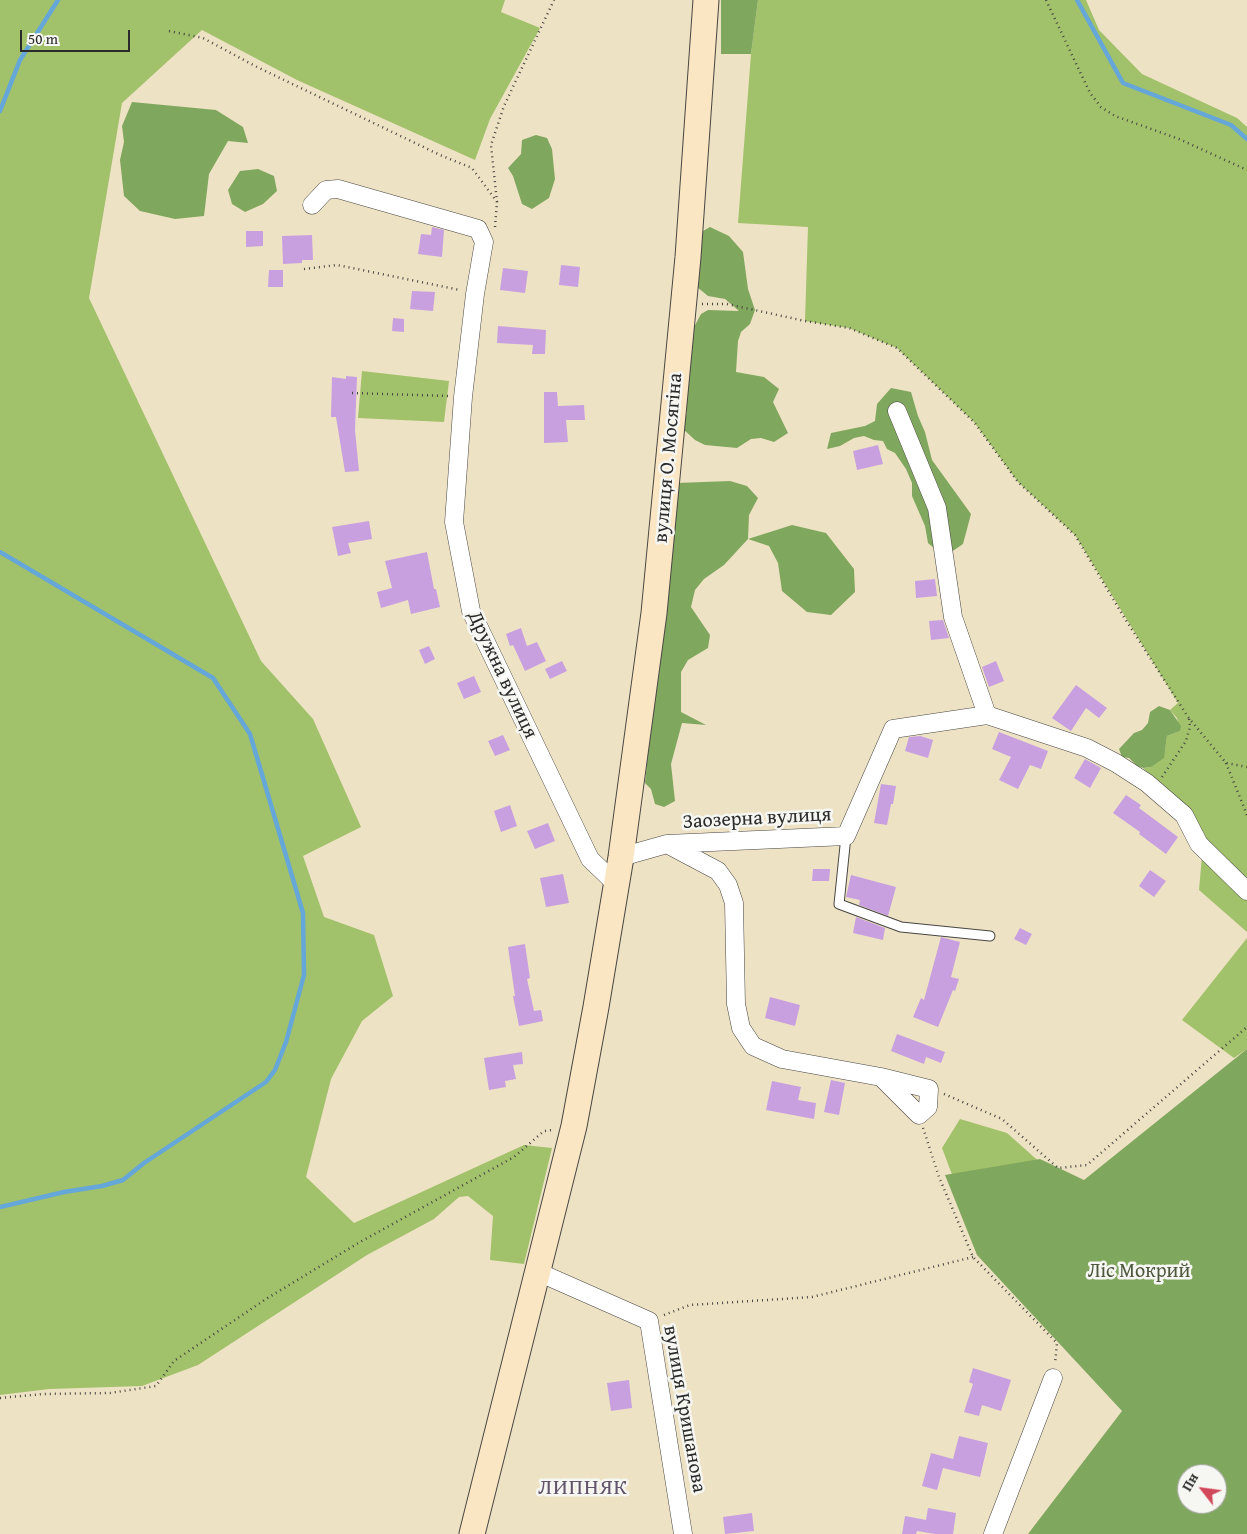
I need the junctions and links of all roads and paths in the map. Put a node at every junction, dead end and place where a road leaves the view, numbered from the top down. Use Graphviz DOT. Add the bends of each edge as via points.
graph roads {
  1 [pos="554,0"];
  2 [pos="706,0"];
  3 [pos="1046,0"];
  4 [pos="169,30"];
  5 [pos="1247,170"];
  6 [pos="497,202"];
  7 [pos="312,206"];
  8 [pos="484,242"];
  9 [pos="304,269"];
  10 [pos="475,294"];
  11 [pos="683,304"];
  12 [pos="352,393"];
  13 [pos="463,397"];
  14 [pos="897,411"];
  15 [pos="987,715"];
  16 [pos="1188,717"];
  17 [pos="1226,763"];
  18 [pos="1247,767"];
  19 [pos="1147,784"];
  20 [pos="1247,815"];
  21 [pos="846,836"];
  22 [pos="668,844"];
  23 [pos="621,857"];
  24 [pos="616,884"];
  25 [pos="1247,891"];
  26 [pos="990,936"];
  27 [pos="1247,1027"];
  28 [pos="881,1077"];
  29 [pos="929,1089"];
  30 [pos="919,1115"];
  31 [pos="574,1126"];
  32 [pos="973,1257"];
  33 [pos="538,1272"];
  34 [pos="649,1321"];
  35 [pos="1053,1378"];
  36 [pos="0,1398"];
  37 [pos="472,1534"];
  38 [pos="684,1534"];
  39 [pos="993,1534"];
  1 -- 6 [label="path" via="504,106 491,145"];
  2 -- 11 [label="main road, вулиця О. Мосягіна"];
  3 -- 5 [label="path" via="1090,93 1102,107 1114,116 1179,139"];
  4 -- 6 [label="path" via="203,38 472,168"];
  6 -- 8 [label="path" via="495,228"];
  7 -- 8 [label="street" via="326,190 338,189 478,229"];
  8 -- 10 [label="street, Дружна вулиця"];
  9 -- 10 [label="path" via="337,265"];
  10 -- 13 [label="street, Дружна вулиця"];
  11 -- 16 [label="path" via="727,304 849,328 896,348 974,422 1018,482 1074,535"];
  11 -- 23 [label="main road, вулиця О. Мосягіна" via="654,613"];
  12 -- 13 [label="path"];
  13 -- 24 [label="street, Дружна вулиця" via="454,522 471,611 590,859"];
  14 -- 15 [label="street" via="937,508 953,616"];
  15 -- 19 [label="street, Заозерна вулиця" via="1087,748"];
  15 -- 21 [label="street, Заозерна вулиця" via="893,729"];
  16 -- 17 [label="path"];
  16 -- 19 [label="path" via="1190,727 1186,741 1164,776"];
  17 -- 18 [label="path"];
  17 -- 20 [label="path"];
  19 -- 25 [label="street, Заозерна вулиця" via="1184,815 1199,844"];
  21 -- 22 [label="street, Заозерна вулиця"];
  21 -- 26 [label="lane" via="838,904 901,926"];
  22 -- 23 [label="street, Заозерна вулиця"];
  22 -- 28 [label="street, Заозерна вулиця" via="718,872 728,885 734,903 736,1004 741,1028 753,1046 782,1059"];
  23 -- 24 [label="main road, вулиця О. Мосягіна"];
  24 -- 31 [label="main road"];
  27 -- 29 [label="path" via="1087,1165 1058,1168 1002,1118"];
  28 -- 29 [label="street, Заозерна вулиця"];
  28 -- 30 [label="street"];
  29 -- 30 [label="street" via="928,1107"];
  30 -- 32 [label="path" via="939,1177"];
  31 -- 33 [label="main road"];
  31 -- 36 [label="path" via="544,1131 514,1157 360,1242 266,1299 174,1362 156,1386 110,1393"];
  32 -- 34 [label="path" via="812,1297 690,1305"];
  32 -- 35 [label="path" via="1057,1343"];
  33 -- 34 [label="street, вулиця Кришанова"];
  33 -- 37 [label="main road"];
  34 -- 38 [label="street, вулиця Кришанова"];
  35 -- 39 [label="street"];
}
